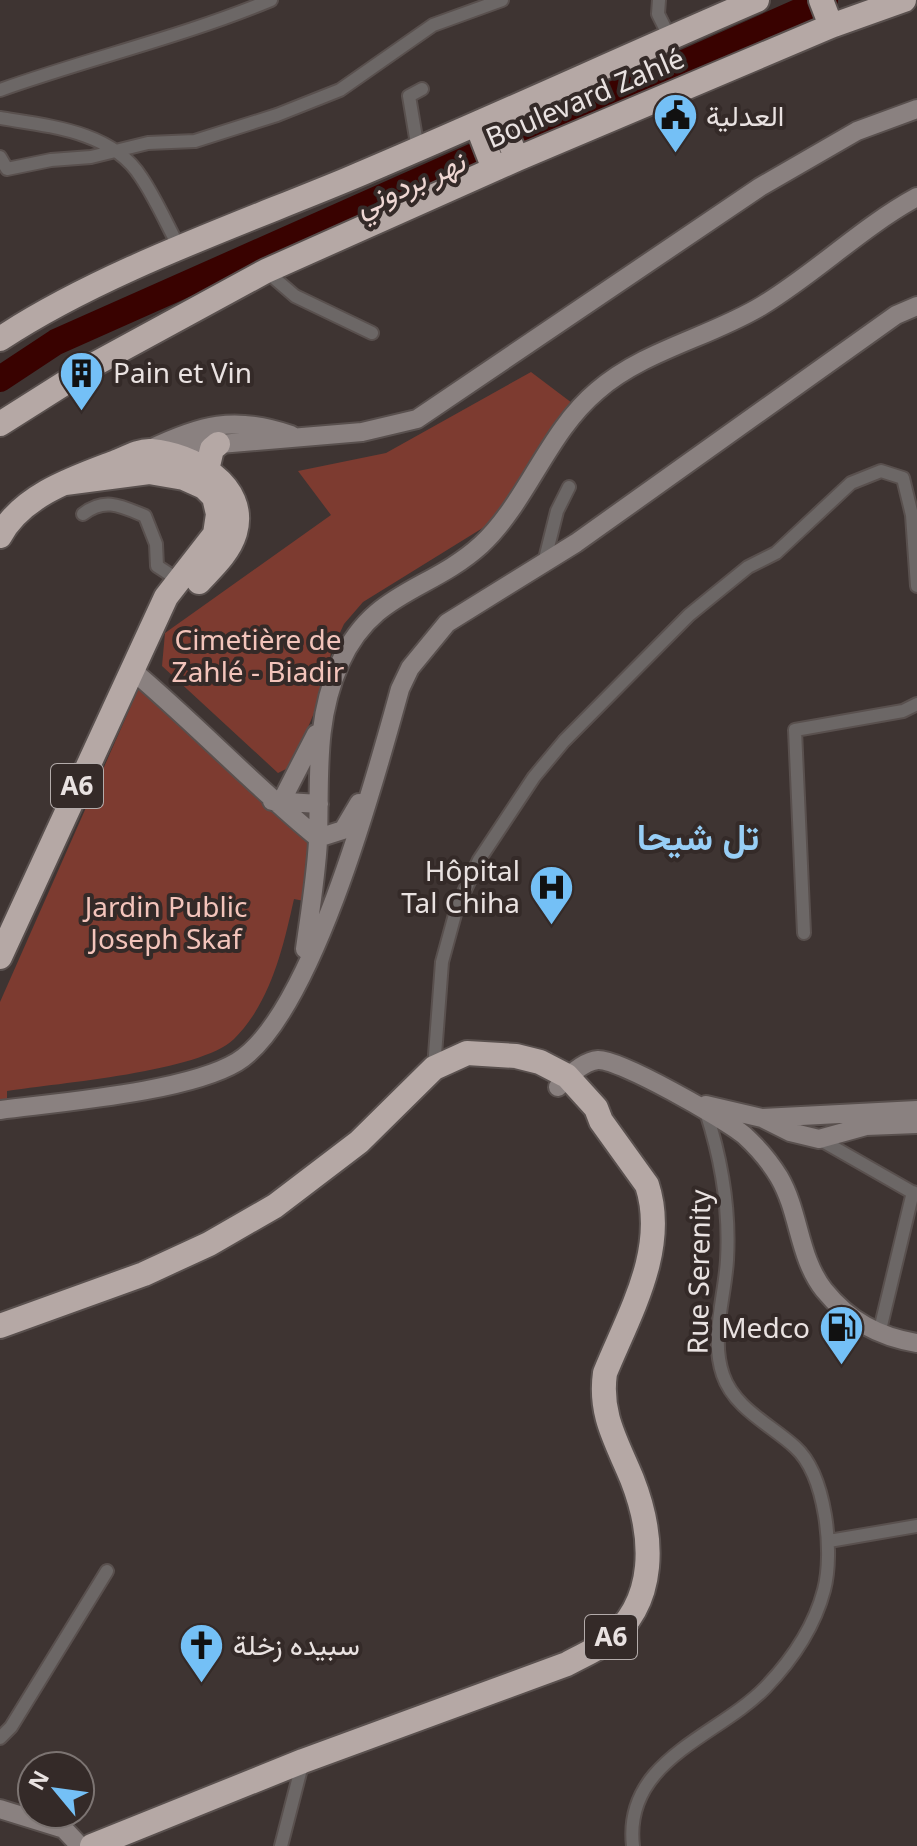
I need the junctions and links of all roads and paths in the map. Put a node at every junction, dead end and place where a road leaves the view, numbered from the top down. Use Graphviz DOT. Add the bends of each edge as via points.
graph roads {
  1 [pos="271,0"];
  2 [pos="502,0"];
  3 [pos="659,0"];
  4 [pos="757,0"];
  5 [pos="821,0"];
  6 [pos="904,0"];
  7 [pos="831,26"];
  8 [pos="670,38"];
  9 [pos="422,89"];
  10 [pos="0,90"];
  11 [pos="917,109"];
  12 [pos="0,118"];
  13 [pos="497,143"];
  14 [pos="114,149"];
  15 [pos="418,150"];
  16 [pos="0,157"];
  17 [pos="917,197"];
  18 [pos="180,249"];
  19 [pos="266,271"];
  20 [pos="917,306"];
  21 [pos="372,333"];
  22 [pos="0,339"];
  23 [pos="0,424"];
  24 [pos="293,436"];
  25 [pos="218,444"];
  26 [pos="158,463"];
  27 [pos="207,470"];
  28 [pos="569,487"];
  29 [pos="83,514"];
  30 [pos="0,536"];
  31 [pos="915,553"];
  32 [pos="544,563"];
  33 [pos="180,581"];
  34 [pos="917,586"];
  35 [pos="159,617"];
  36 [pos="132,670"];
  37 [pos="917,704"];
  38 [pos="320,724"];
  39 [pos="386,741"];
  40 [pos="277,801"];
  41 [pos="319,804"];
  42 [pos="318,838"];
  43 [pos="316,862"];
  44 [pos="346,868"];
  45 [pos="804,933"];
  46 [pos="0,957"];
  47 [pos="302,972"];
  48 [pos="434,1068"];
  49 [pos="568,1086"];
  50 [pos="698,1106"];
  51 [pos="0,1110"];
  52 [pos="917,1110"];
  53 [pos="762,1118"];
  54 [pos="917,1124"];
  55 [pos="819,1139"];
  56 [pos="915,1194"];
  57 [pos="0,1326"];
  58 [pos="879,1334"];
  59 [pos="917,1343"];
  60 [pos="917,1526"];
  61 [pos="829,1541"];
  62 [pos="107,1571"];
  63 [pos="0,1738"];
  64 [pos="303,1761"];
  65 [pos="0,1809"];
  66 [pos="80,1846"];
  67 [pos="92,1846"];
  68 [pos="281,1846"];
  69 [pos="633,1846"];
  1 -- 10 [label="street" via="162,41"];
  2 -- 14 [label="street" via="433,25 340,90 277,115 195,141"];
  3 -- 8 [label="street" via="658,14"];
  4 -- 8 [label="highway, Boulevard Zahlé"];
  5 -- 7 [label="highway"];
  6 -- 7 [label="highway, Boulevard Zahlé"];
  7 -- 13 [label="highway, Boulevard Zahlé"];
  8 -- 13 [label="highway, Boulevard Zahlé"];
  9 -- 15 [label="street" via="409,96"];
  11 -- 24 [label="street" via="857,131 760,187 417,419 386,429"];
  12 -- 14 [label="street" via="76,132"];
  13 -- 15 [label="highway, Boulevard Zahlé"];
  13 -- 19 [label="highway, Boulevard Zahlé"];
  14 -- 16 [label="street" via="7,169"];
  14 -- 18 [label="street" via="140,174"];
  15 -- 18 [label="highway, Boulevard Zahlé"];
  17 -- 38 [label="street" via="761,306 598,389 567,421 479,547 381,607 361,627 341,661"];
  18 -- 22 [label="highway, Boulevard Zahlé" via="69,300"];
  19 -- 21 [label="street" via="295,296"];
  19 -- 23 [label="highway, Boulevard Zahlé" via="95,364"];
  20 -- 32 [label="street" via="896,315"];
  24 -- 25 [label="street"];
  24 -- 26 [label="street" via="260,424 223,424 174,436"];
  25 -- 26 [label="street" via="184,447"];
  25 -- 27 [label="highway"];
  26 -- 27 [label="highway, A6"];
  26 -- 30 [label="highway, A6" via="65,483 20,510"];
  26 -- 33 [label="highway, A6" via="204,487 214,497 218,514 215,534"];
  27 -- 35 [label="highway, A6" via="231,495 236,532 215,565"];
  28 -- 32 [label="street"];
  29 -- 33 [label="street" via="97,503 115,503 145,516 156,544 157,566"];
  31 -- 34 [label="street"];
  31 -- 48 [label="street" via="903,478 881,471 851,483 776,553 748,567 689,615 564,741 479,860 457,907 442,962"];
  32 -- 39 [label="street" via="447,623 410,668"];
  33 -- 35 [label="highway, A6" via="166,597"];
  35 -- 36 [label="highway, A6"];
  36 -- 40 [label="street"];
  36 -- 46 [label="highway, A6"];
  37 -- 45 [label="street" via="795,730"];
  38 -- 40 [label="street" via="302,768"];
  38 -- 41 [label="street"];
  39 -- 42 [label="street" via="348,825"];
  39 -- 44 [label="street"];
  40 -- 41 [label="street"];
  40 -- 42 [label="street"];
  41 -- 42 [label="street"];
  42 -- 43 [label="street"];
  43 -- 44 [label="street"];
  43 -- 47 [label="street"];
  44 -- 47 [label="street"];
  47 -- 51 [label="street" via="267,1034 253,1050 218,1072"];
  48 -- 49 [label="highway, A6" via="467,1053 516,1056"];
  48 -- 57 [label="highway, A6" via="359,1142 275,1206 144,1274"];
  49 -- 50 [label="street" via="591,1061 607,1061"];
  49 -- 64 [label="highway, A6" via="647,1185 656,1224 652,1252 602,1390 603,1411 643,1513 649,1552 639,1602 606,1642 567,1664"];
  50 -- 53 [label="street"];
  50 -- 58 [label="street" via="741,1132 762,1153 784,1189 807,1261 822,1288 856,1322"];
  50 -- 61 [label="street, Rue Serenity" via="726,1194 722,1373 742,1404 810,1465"];
  52 -- 53 [label="street"];
  53 -- 55 [label="street"];
  54 -- 55 [label="street" via="866,1126"];
  55 -- 56 [label="street"];
  56 -- 58 [label="street"];
  58 -- 59 [label="street"];
  60 -- 61 [label="street"];
  61 -- 69 [label="street, Rue Serenity" via="825,1588 795,1653 763,1690 664,1763 641,1794 633,1816"];
  62 -- 63 [label="street"];
  64 -- 67 [label="highway, A6"];
  64 -- 68 [label="street"];
  65 -- 66 [label="street" via="64,1829"];
}
